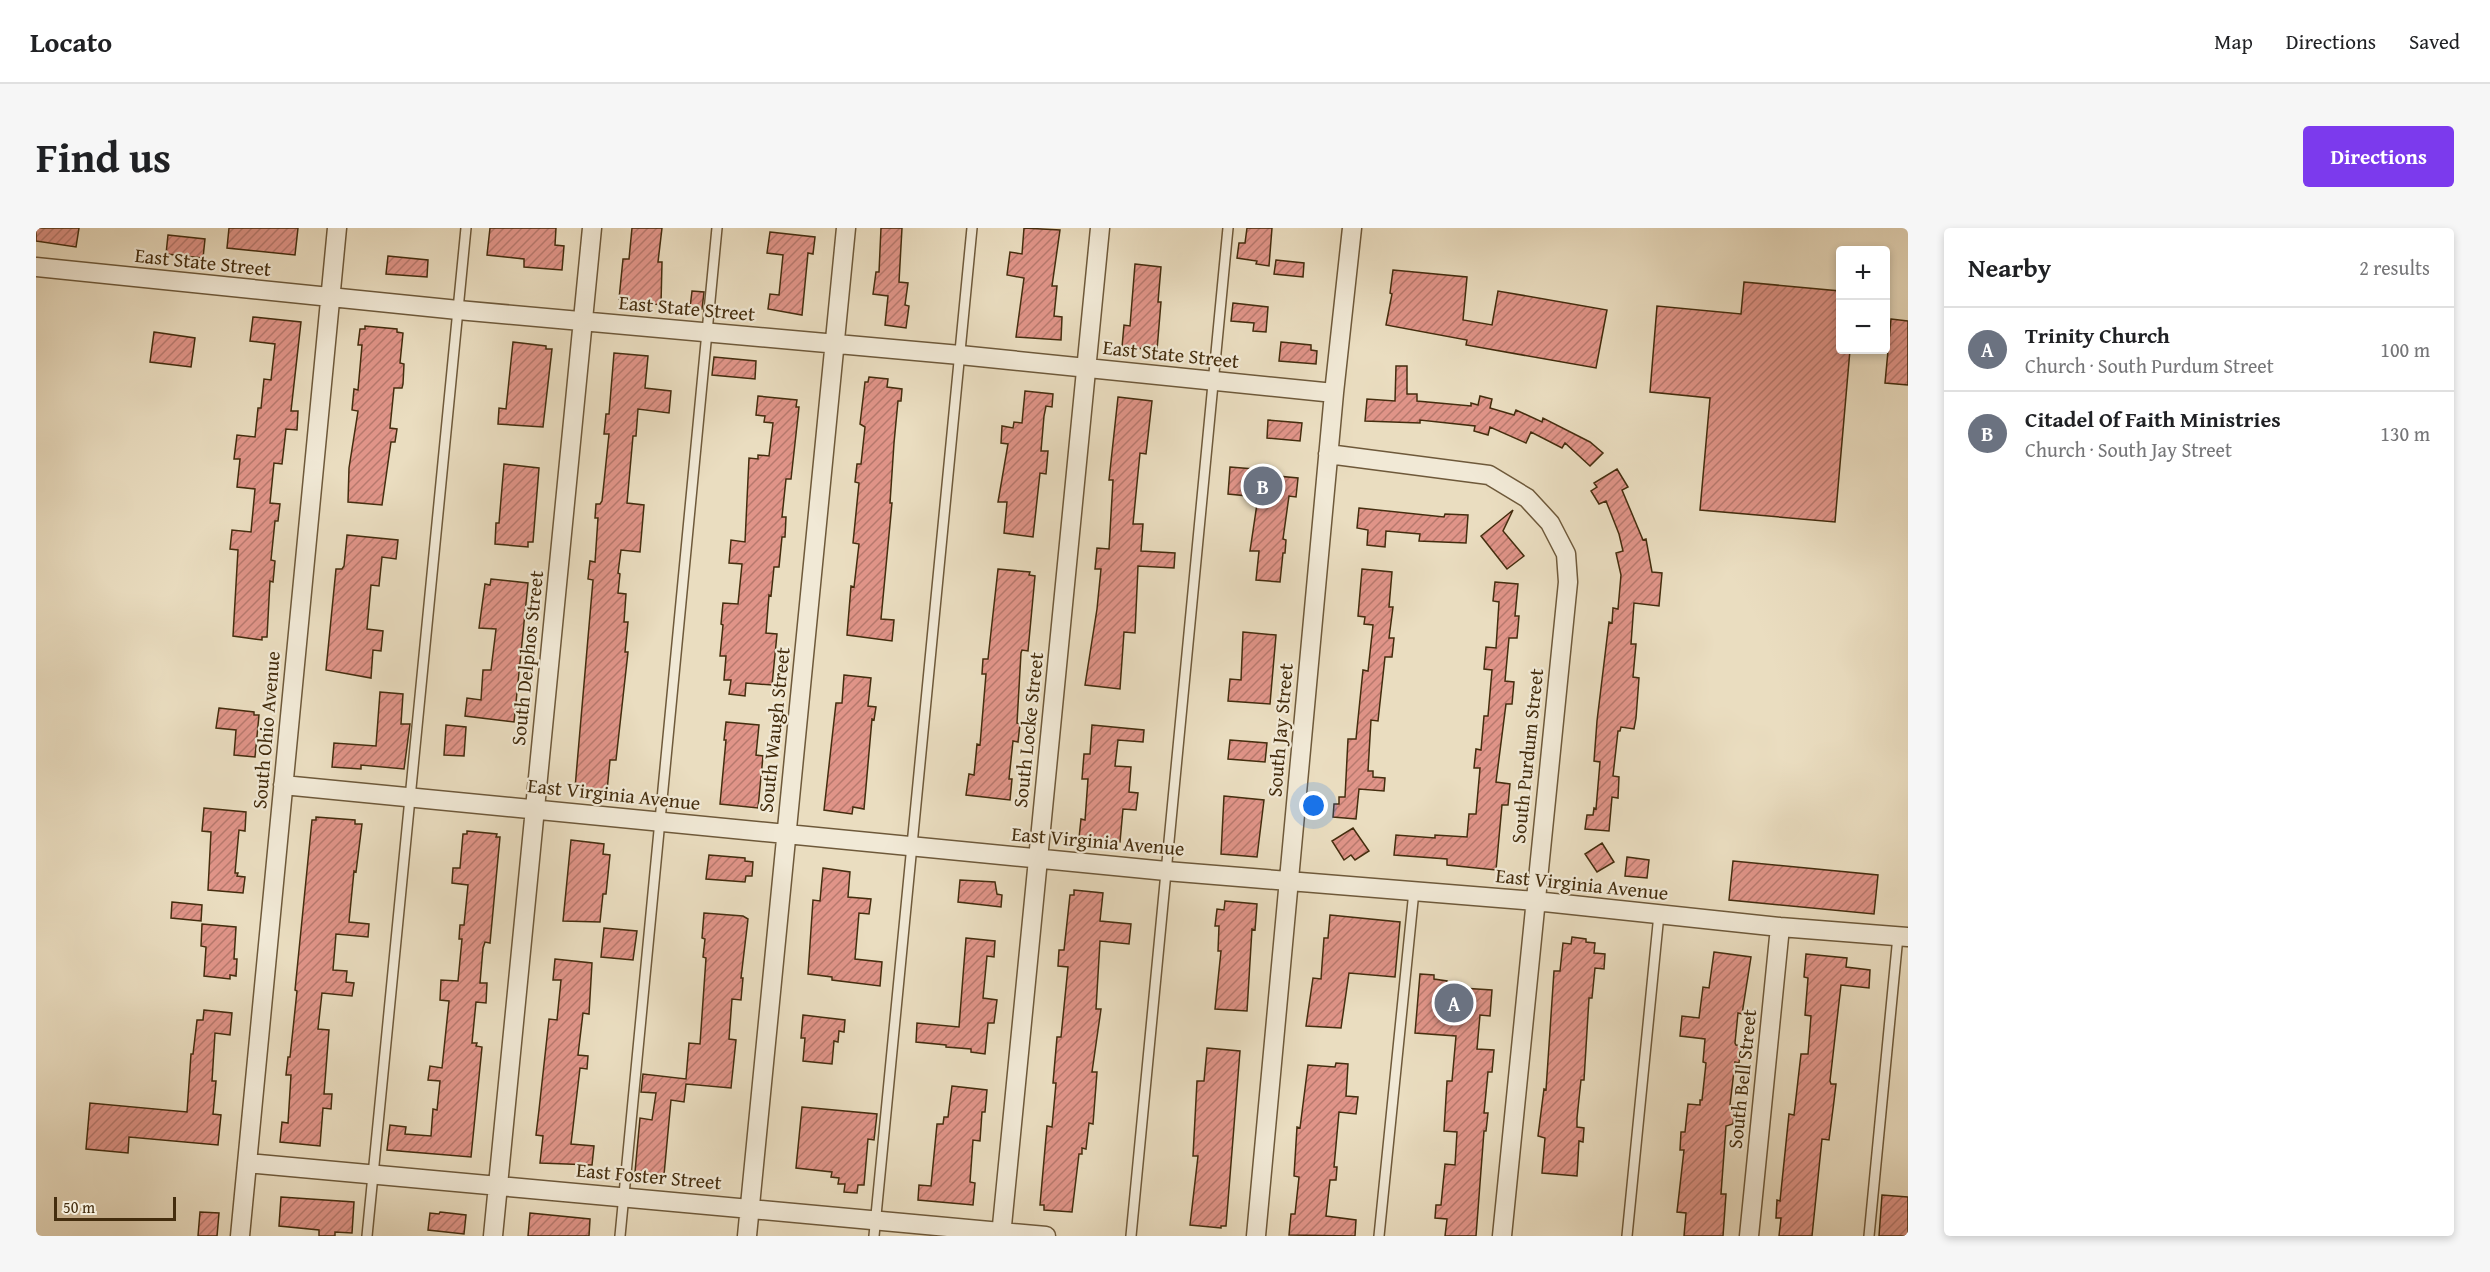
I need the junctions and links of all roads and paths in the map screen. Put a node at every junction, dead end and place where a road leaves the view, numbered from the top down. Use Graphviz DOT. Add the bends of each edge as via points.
graph roads {
  1 [pos="337,228"];
  2 [pos="466,228"];
  3 [pos="592,228"];
  4 [pos="717,228"];
  5 [pos="846,228"];
  6 [pos="972,228"];
  7 [pos="1100,228"];
  8 [pos="1228,228"];
  9 [pos="1352,228"];
  10 [pos="36,267"];
  11 [pos="330,297"];
  12 [pos="458,310"];
  13 [pos="583,322"];
  14 [pos="707,332"];
  15 [pos="835,344"];
  16 [pos="960,355"];
  17 [pos="1088,368"];
  18 [pos="1213,382"];
  19 [pos="1334,393"];
  20 [pos="1328,454"];
  21 [pos="284,785"];
  22 [pos="410,797"];
  23 [pos="536,809"];
  24 [pos="660,821"];
  25 [pos="786,833"];
  26 [pos="912,845"];
  27 [pos="1038,858"];
  28 [pos="1166,871"];
  29 [pos="1289,879"];
  30 [pos="1414,891"];
  31 [pos="1535,901"];
  32 [pos="1659,914"];
  33 [pos="1780,927"];
  34 [pos="1903,937"];
  35 [pos="247,1163"];
  36 [pos="373,1174"];
  37 [pos="498,1185"];
  38 [pos="624,1196"];
  39 [pos="750,1208"];
  40 [pos="875,1227"];
  41 [pos="1001,1234"];
  42 [pos="240,1236"];
  43 [pos="367,1236"];
  44 [pos="493,1236"];
  45 [pos="620,1236"];
  46 [pos="747,1236"];
  47 [pos="1046,1236"];
  48 [pos="1131,1236"];
  49 [pos="1256,1236"];
  50 [pos="1379,1236"];
  51 [pos="1502,1236"];
  52 [pos="1627,1236"];
  53 [pos="1749,1236"];
  54 [pos="1869,1236"];
  1 -- 11 [label="street, South Ohio Avenue"];
  2 -- 12 [label="lane"];
  3 -- 13 [label="street, South Delphos Street"];
  4 -- 14 [label="lane"];
  5 -- 15 [label="street, South Waugh Street"];
  6 -- 16 [label="lane"];
  7 -- 17 [label="street, South Locke Street"];
  8 -- 18 [label="lane"];
  9 -- 19 [label="street, South Jay Street"];
  10 -- 11 [label="street, East State Street"];
  11 -- 12 [label="street, East State Street"];
  11 -- 21 [label="street, South Ohio Avenue"];
  12 -- 13 [label="street, East State Street"];
  12 -- 22 [label="lane"];
  13 -- 14 [label="street, East State Street"];
  13 -- 23 [label="street, South Delphos Street"];
  14 -- 15 [label="street, East State Street"];
  14 -- 24 [label="lane"];
  15 -- 16 [label="street, East State Street"];
  15 -- 25 [label="street, South Waugh Street"];
  16 -- 17 [label="street, East State Street"];
  16 -- 26 [label="lane"];
  17 -- 18 [label="street, East State Street"];
  17 -- 27 [label="street, South Locke Street"];
  18 -- 19 [label="street, East State Street"];
  18 -- 28 [label="lane"];
  19 -- 20 [label="street, South Jay Street"];
  20 -- 29 [label="street, South Jay Street"];
  20 -- 31 [label="street, South Purdum Street" via="1489,475 1527,498 1560,539 1566,554 1568,582"];
  21 -- 22 [label="street, East Virginia Avenue"];
  21 -- 35 [label="street, South Ohio Avenue"];
  22 -- 23 [label="street, East Virginia Avenue"];
  22 -- 36 [label="lane"];
  23 -- 24 [label="street, East Virginia Avenue"];
  23 -- 37 [label="street, South Delphos Street"];
  24 -- 25 [label="street, East Virginia Avenue"];
  24 -- 38 [label="lane"];
  25 -- 26 [label="street, East Virginia Avenue"];
  25 -- 39 [label="street, South Waugh Street"];
  26 -- 27 [label="street, East Virginia Avenue"];
  26 -- 40 [label="lane"];
  27 -- 28 [label="street, East Virginia Avenue"];
  27 -- 41 [label="street, South Locke Street"];
  28 -- 29 [label="street, East Virginia Avenue"];
  28 -- 48 [label="lane"];
  29 -- 30 [label="street, East Virginia Avenue"];
  29 -- 49 [label="street, South Jay Street"];
  30 -- 31 [label="street, East Virginia Avenue"];
  30 -- 50 [label="lane"];
  31 -- 32 [label="street, East Virginia Avenue"];
  31 -- 51 [label="street, South Purdum Street"];
  32 -- 33 [label="street, East Virginia Avenue"];
  32 -- 52 [label="lane"];
  33 -- 34 [label="street, East Virginia Avenue"];
  33 -- 53 [label="street, South Bell Street"];
  34 -- 54 [label="lane"];
  35 -- 36 [label="street, East Foster Street"];
  35 -- 42 [label="street, South Ohio Avenue"];
  36 -- 37 [label="street, East Foster Street"];
  36 -- 43 [label="lane"];
  37 -- 38 [label="street, East Foster Street"];
  37 -- 44 [label="street, South Delphos Street"];
  38 -- 39 [label="street, East Foster Street"];
  38 -- 45 [label="lane"];
  39 -- 40 [label="street, East Foster Street"];
  39 -- 46 [label="street, South Waugh Street"];
  40 -- 41 [label="street, East Foster Street"];
  41 -- 47 [label="street, East Foster Street"];
}
